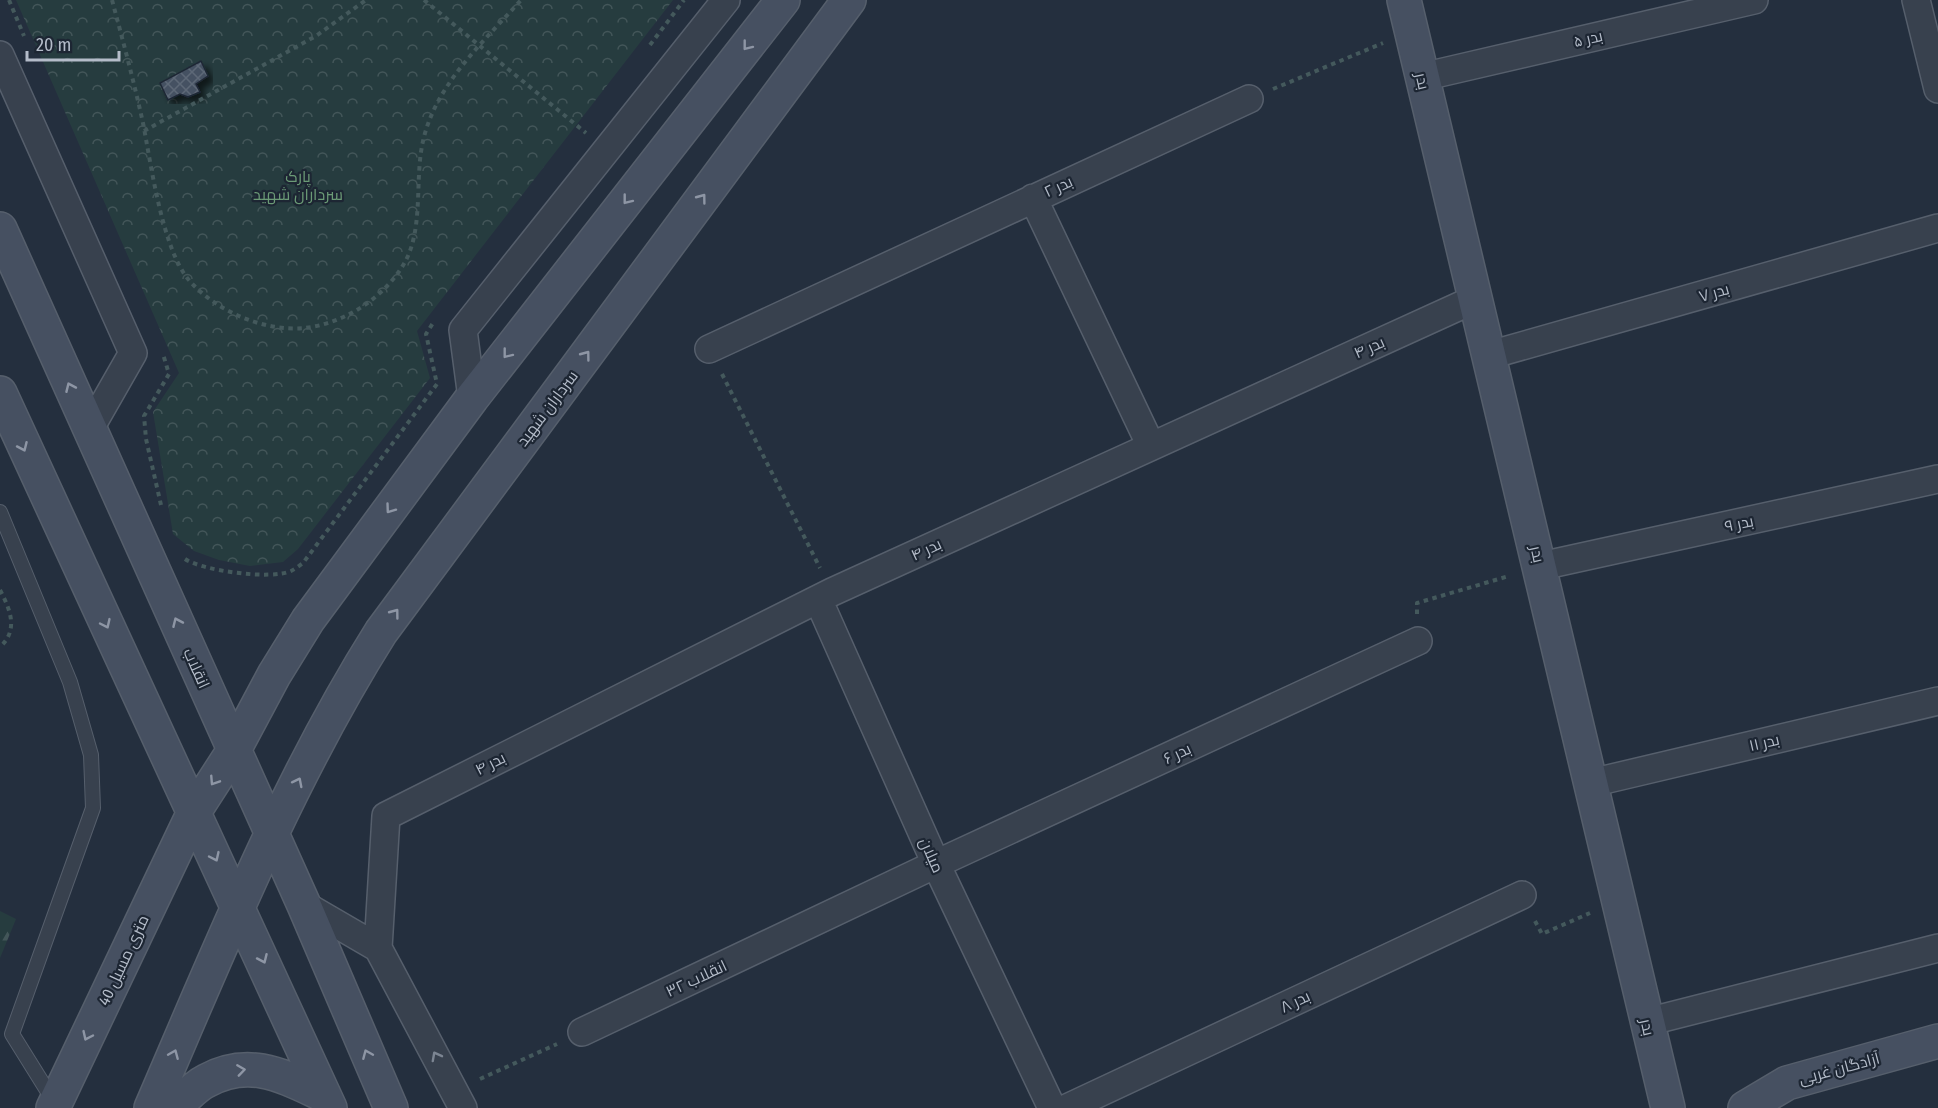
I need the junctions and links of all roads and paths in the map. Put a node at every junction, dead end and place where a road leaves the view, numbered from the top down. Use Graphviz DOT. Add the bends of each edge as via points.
graph roads {
  1 [pos="9,0"];
  2 [pos="112,0"];
  3 [pos="366,0"];
  4 [pos="424,0"];
  5 [pos="520,0"];
  6 [pos="684,0"];
  7 [pos="726,0"];
  8 [pos="783,0"];
  9 [pos="849,0"];
  10 [pos="1404,0"];
  11 [pos="1755,0"];
  12 [pos="1916,0"];
  13 [pos="1411,32"];
  14 [pos="27,44"];
  15 [pos="481,46"];
  16 [pos="644,53"];
  17 [pos="0,55"];
  18 [pos="1422,77"];
  19 [pos="1938,89"];
  20 [pos="1249,99"];
  21 [pos="590,122"];
  22 [pos="144,131"];
  23 [pos="583,131"];
  24 [pos="576,140"];
  25 [pos="608,150"];
  26 [pos="1033,198"];
  27 [pos="1938,228"];
  28 [pos="0,229"];
  29 [pos="1475,299"];
  30 [pos="438,317"];
  31 [pos="159,346"];
  32 [pos="709,349"];
  33 [pos="1490,356"];
  34 [pos="0,393"];
  35 [pos="472,398"];
  36 [pos="89,430"];
  37 [pos="1152,446"];
  38 [pos="1938,479"];
  39 [pos="0,512"];
  40 [pos="164,515"];
  41 [pos="180,555"];
  42 [pos="1541,567"];
  43 [pos="0,590"];
  44 [pos="825,595"];
  45 [pos="1418,641"];
  46 [pos="0,647"];
  47 [pos="1938,700"];
  48 [pos="234,750"];
  49 [pos="1591,783"];
  50 [pos="194,812"];
  51 [pos="272,834"];
  52 [pos="936,864"];
  53 [pos="1522,895"];
  54 [pos="1618,900"];
  55 [pos="304,905"];
  56 [pos="239,906"];
  57 [pos="378,948"];
  58 [pos="1938,948"];
  59 [pos="1647,1022"];
  60 [pos="582,1032"];
  61 [pos="1938,1041"];
  62 [pos="459,1099"];
  63 [pos="327,1102"];
  64 [pos="54,1106"];
  65 [pos="151,1108"];
  66 [pos="174,1108"];
  67 [pos="391,1108"];
  68 [pos="1052,1108"];
  69 [pos="1068,1108"];
  70 [pos="1668,1108"];
  71 [pos="1746,1108"];
  1 -- 14 [label="path"];
  2 -- 22 [label="path"];
  3 -- 22 [label="path" via="316,36"];
  4 -- 15 [label="path"];
  5 -- 15 [label="path"];
  6 -- 16 [label="path"];
  7 -- 25 [label="street"];
  8 -- 35 [label="street, one-way"];
  51 -- 9 [label="street, سرداران شهید, one-way" via="345,690 381,632"];
  10 -- 13 [label="street, بدر"];
  11 -- 18 [label="street, بدر ۵"];
  12 -- 19 [label="street"];
  13 -- 18 [label="street, بدر"];
  13 -- 20 [label="path"];
  15 -- 22 [label="path" via="443,89 431,112 421,152 417,216 407,258 388,287 359,309 322,326 290,329 260,325 221,306 188,279 173,251"];
  15 -- 23 [label="path"];
  17 -- 36 [label="street" via="134,353"];
  18 -- 29 [label="street, بدر"];
  20 -- 26 [label="street, بدر ۲"];
  21 -- 23 [label="path"];
  23 -- 24 [label="path"];
  23 -- 25 [label="path"];
  25 -- 35 [label="street" via="463,330"];
  26 -- 32 [label="street, بدر ۲"];
  26 -- 37 [label="street"];
  27 -- 33 [label="street, بدر ۷"];
  36 -- 28 [label="street, انقلاب, one-way"];
  29 -- 33 [label="street, بدر"];
  29 -- 37 [label="street, بدر ۴"];
  30 -- 41 [label="path" via="426,334 438,384 303,563 290,572 268,575 220,570"];
  31 -- 40 [label="path" via="169,374 144,416"];
  32 -- 44 [label="path"];
  33 -- 42 [label="street, بدر"];
  34 -- 50 [label="street, one-way"];
  35 -- 48 [label="street, one-way" via="308,620"];
  48 -- 36 [label="street, انقلاب, one-way"];
  37 -- 44 [label="street, بدر ۴"];
  38 -- 42 [label="street, بدر ۹"];
  39 -- 64 [label="lane" via="70,682 91,755 93,808 12,1034"];
  42 -- 45 [label="path" via="1417,603"];
  42 -- 49 [label="street, بدر"];
  43 -- 46 [label="path" via="12,625"];
  44 -- 52 [label="street, میلان"];
  44 -- 57 [label="street, بدر ۴" via="386,816"];
  45 -- 52 [label="street, بدر ۶"];
  47 -- 49 [label="street, بدر ۱۱"];
  48 -- 50 [label="street, 40 متری مسیل, one-way"];
  48 -- 51 [label="street, انقلاب"];
  49 -- 54 [label="street, بدر"];
  50 -- 56 [label="street, one-way"];
  50 -- 64 [label="street, 40 متری مسیل, one-way"];
  51 -- 55 [label="street, انقلاب"];
  51 -- 56 [label="street, سرداران شهید"];
  52 -- 60 [label="street, انقلاب ۳۲"];
  52 -- 68 [label="street, میلان"];
  53 -- 54 [label="path" via="1542,934"];
  53 -- 69 [label="street, بدر ۸"];
  54 -- 59 [label="street, بدر"];
  55 -- 57 [label="street"];
  67 -- 55 [label="street, انقلاب, one-way"];
  56 -- 63 [label="street, one-way"];
  65 -- 56 [label="street, one-way"];
  62 -- 57 [label="street, one-way"];
  58 -- 59 [label="street"];
  59 -- 70 [label="street, بدر"];
  60 -- 62 [label="path"];
  61 -- 71 [label="street, آزادگان غربی" via="1787,1083"];
  66 -- 63 [label="street, one-way" via="205,1081 243,1067 280,1074"];
}
